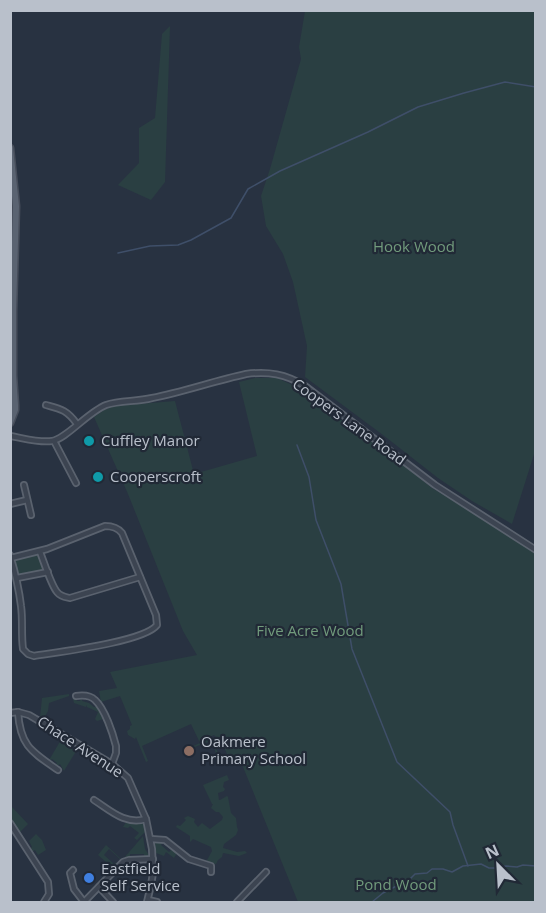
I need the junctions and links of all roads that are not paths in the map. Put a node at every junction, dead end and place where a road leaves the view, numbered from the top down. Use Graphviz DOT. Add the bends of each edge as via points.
graph roads {
  1 [pos="10,148"];
  2 [pos="46,405"];
  3 [pos="10,423"];
  4 [pos="77,424"];
  5 [pos="10,436"];
  6 [pos="54,441"];
  7 [pos="76,483"];
  8 [pos="24,485"];
  9 [pos="27,500"];
  10 [pos="10,504"];
  11 [pos="31,515"];
  12 [pos="536,550"];
  13 [pos="40,552"];
  14 [pos="11,557"];
  15 [pos="48,572"];
  16 [pos="140,577"];
  17 [pos="17,578"];
  18 [pos="76,696"];
  19 [pos="18,712"];
  20 [pos="10,713"];
  21 [pos="112,764"];
  22 [pos="58,770"];
  23 [pos="94,800"];
  24 [pos="146,819"];
  25 [pos="10,823"];
  26 [pos="150,840"];
  27 [pos="153,859"];
  28 [pos="73,870"];
  29 [pos="211,872"];
  30 [pos="266,872"];
  31 [pos="99,887"];
  32 [pos="147,901"];
  33 [pos="84,902"];
  34 [pos="239,902"];
  35 [pos="44,903"];
  36 [pos="113,903"];
  37 [pos="157,903"];
  1 -- 3 [label="main road" via="16,213 15,410"];
  2 -- 4 [label="street" via="64,410"];
  4 -- 6 [label="street, Coopers Lane Road"];
  4 -- 12 [label="street, Coopers Lane Road" via="99,408 115,403 159,397 246,374 268,372 284,376 305,386 435,485"];
  5 -- 6 [label="street"];
  6 -- 7 [label="street"];
  8 -- 9 [label="street"];
  9 -- 10 [label="street"];
  9 -- 11 [label="street"];
  13 -- 14 [label="street"];
  13 -- 15 [label="street"];
  13 -- 16 [label="street" via="110,526 122,533"];
  14 -- 17 [label="street"];
  15 -- 16 [label="street" via="60,595 68,598"];
  15 -- 17 [label="street"];
  16 -- 17 [label="street" via="157,617 155,627 147,633 109,644 34,656 22,645"];
  18 -- 21 [label="street" via="89,696 101,709 116,746"];
  19 -- 20 [label="street, Chace Avenue"];
  19 -- 21 [label="street, Chace Avenue"];
  19 -- 22 [label="street" via="26,744"];
  21 -- 24 [label="street, Chace Avenue" via="129,781"];
  23 -- 24 [label="street" via="132,822"];
  24 -- 26 [label="street, Chace Avenue"];
  25 -- 35 [label="street" via="48,882 49,894"];
  26 -- 27 [label="street, Chace Avenue"];
  26 -- 29 [label="street" via="165,840 189,859 211,866"];
  27 -- 31 [label="street" via="125,860"];
  27 -- 32 [label="street, Chace Avenue"];
  28 -- 33 [label="street" via="70,873 74,889"];
  30 -- 34 [label="street"];
  31 -- 33 [label="street"];
  31 -- 36 [label="street"];
  32 -- 37 [label="street"];
}
